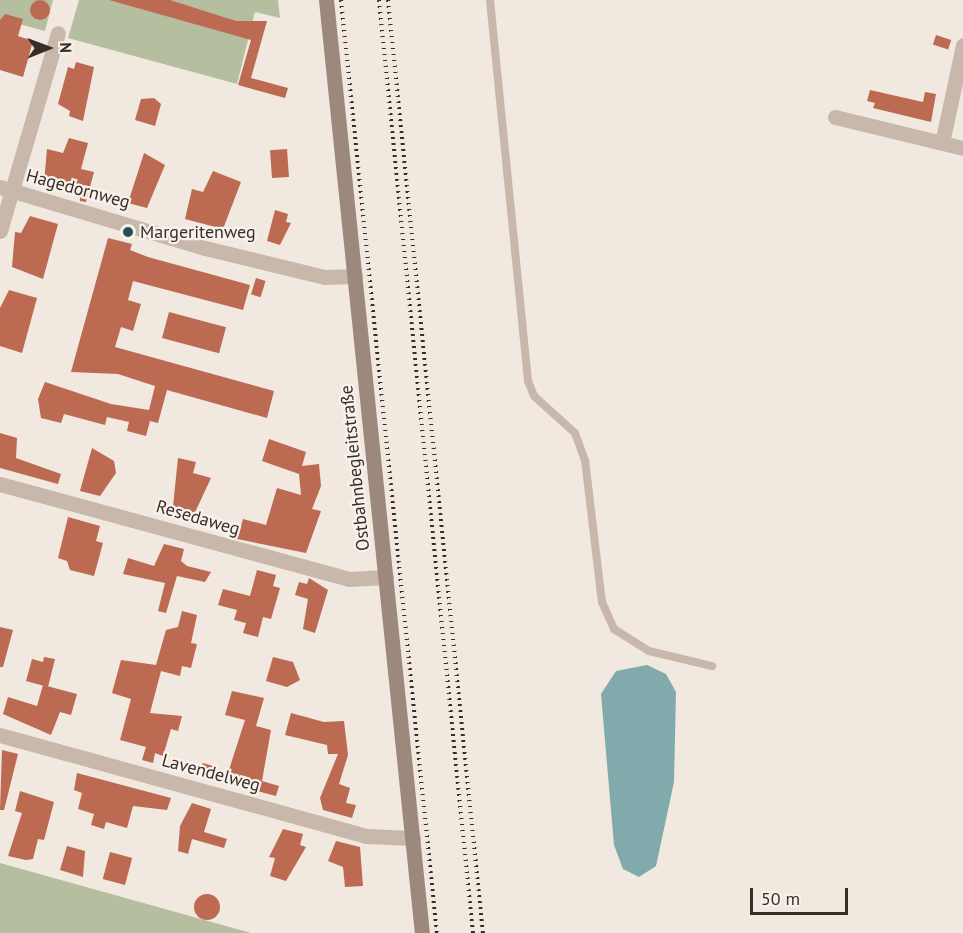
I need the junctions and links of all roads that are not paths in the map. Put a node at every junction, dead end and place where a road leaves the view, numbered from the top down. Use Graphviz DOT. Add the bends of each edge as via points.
graph roads {
  1 [pos="326,0"];
  2 [pos="490,0"];
  3 [pos="58,33"];
  4 [pos="963,45"];
  5 [pos="835,117"];
  6 [pos="942,143"];
  7 [pos="963,148"];
  8 [pos="7,189"];
  9 [pos="0,231"];
  10 [pos="355,276"];
  11 [pos="0,484"];
  12 [pos="386,577"];
  13 [pos="712,666"];
  14 [pos="0,735"];
  15 [pos="413,838"];
  16 [pos="423,933"];
  1 -- 10 [label="street, Ostbahnbegleitstraße"];
  2 -- 13 [label="lane" via="528,381 534,396 575,434 585,460 602,602 614,629 649,651"];
  3 -- 8 [label="street"];
  4 -- 6 [label="street"];
  5 -- 6 [label="street"];
  6 -- 7 [label="street"];
  8 -- 9 [label="street"];
  8 -- 10 [label="street, Hagedornweg" via="86,217 208,249 325,277"];
  10 -- 12 [label="street, Ostbahnbegleitstraße"];
  11 -- 12 [label="street, Resedaweg" via="340,577"];
  12 -- 15 [label="street, Ostbahnbegleitstraße"];
  14 -- 15 [label="street, Lavendelweg" via="366,836"];
  15 -- 16 [label="street, Ostbahnbegleitstraße"];
}
